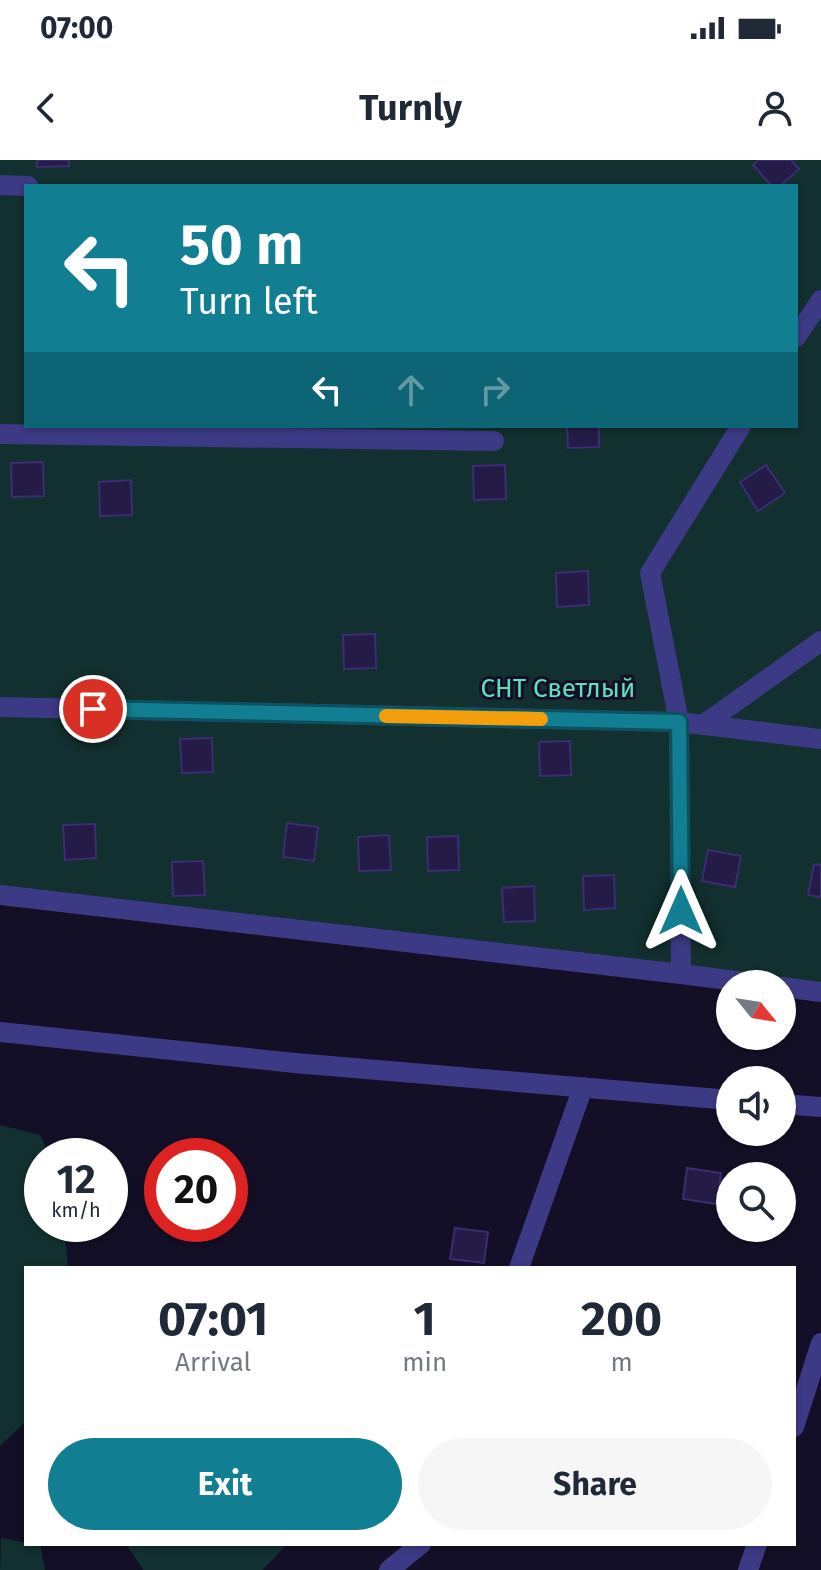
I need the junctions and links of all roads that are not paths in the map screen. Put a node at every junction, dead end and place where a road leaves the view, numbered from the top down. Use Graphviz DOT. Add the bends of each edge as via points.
graph roads {
  1 [pos="0,185"];
  2 [pos="24,186"];
  3 [pos="821,300"];
  4 [pos="798,334"];
  5 [pos="740,428"];
  6 [pos="0,434"];
  7 [pos="494,441"];
  8 [pos="821,641"];
  9 [pos="0,707"];
  10 [pos="679,722"];
  11 [pos="703,725"];
  12 [pos="821,739"];
  13 [pos="0,895"];
  14 [pos="681,974"];
  15 [pos="716,978"];
  16 [pos="796,989"];
  17 [pos="821,992"];
  18 [pos="0,1032"];
  19 [pos="583,1087"];
  20 [pos="716,1099"];
  21 [pos="796,1105"];
  22 [pos="821,1107"];
  23 [pos="520,1266"];
  24 [pos="821,1343"];
  25 [pos="796,1421"];
  26 [pos="419,1546"];
  27 [pos="756,1546"];
  28 [pos="389,1570"];
  29 [pos="748,1570"];
  1 -- 2 [label="lane"];
  3 -- 4 [label="lane"];
  5 -- 10 [label="lane" via="650,573"];
  6 -- 7 [label="lane"];
  8 -- 11 [label="lane"];
  9 -- 10 [label="lane"];
  10 -- 11 [label="lane"];
  10 -- 14 [label="lane"];
  11 -- 12 [label="lane"];
  13 -- 14 [label="lane"];
  14 -- 15 [label="lane"];
  16 -- 17 [label="lane"];
  18 -- 19 [label="lane"];
  19 -- 20 [label="lane"];
  19 -- 23 [label="lane"];
  21 -- 22 [label="lane"];
  24 -- 25 [label="lane"];
  26 -- 28 [label="lane"];
  27 -- 29 [label="lane"];
}
